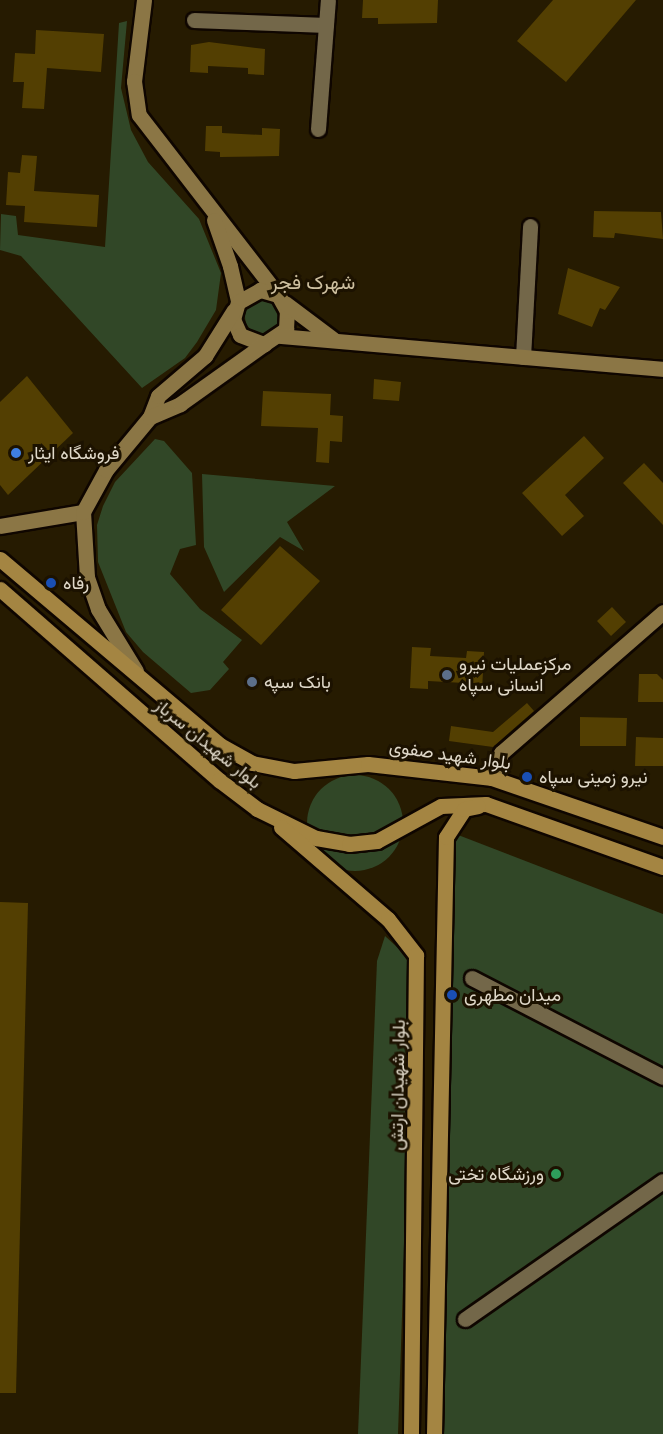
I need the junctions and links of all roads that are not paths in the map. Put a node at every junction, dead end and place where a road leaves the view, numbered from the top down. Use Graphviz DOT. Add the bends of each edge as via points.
graph roads {
  1 [pos="144,0"];
  2 [pos="328,0"];
  3 [pos="194,20"];
  4 [pos="326,25"];
  5 [pos="318,129"];
  6 [pos="206,201"];
  7 [pos="530,226"];
  8 [pos="281,299"];
  9 [pos="236,306"];
  10 [pos="280,336"];
  11 [pos="338,342"];
  12 [pos="264,344"];
  13 [pos="523,357"];
  14 [pos="663,369"];
  15 [pos="150,417"];
  16 [pos="83,512"];
  17 [pos="0,526"];
  18 [pos="0,559"];
  19 [pos="0,589"];
  20 [pos="663,612"];
  21 [pos="141,678"];
  22 [pos="294,771"];
  23 [pos="492,778"];
  24 [pos="486,804"];
  25 [pos="257,808"];
  26 [pos="663,837"];
  27 [pos="663,867"];
  28 [pos="472,978"];
  29 [pos="663,1077"];
  30 [pos="663,1180"];
  31 [pos="465,1319"];
  32 [pos="411,1434"];
  33 [pos="434,1434"];
  1 -- 6 [label="street" via="134,81 139,115"];
  2 -- 4 [label="street"];
  3 -- 4 [label="street"];
  4 -- 5 [label="street"];
  6 -- 8 [label="street"];
  6 -- 9 [label="street" via="225,246"];
  7 -- 13 [label="street"];
  8 -- 9 [label="street" via="260,290"];
  8 -- 10 [label="street" via="288,320"];
  8 -- 11 [label="street"];
  9 -- 12 [label="street" via="240,335"];
  9 -- 15 [label="street" via="205,356 158,396"];
  10 -- 11 [label="street"];
  10 -- 12 [label="street"];
  11 -- 13 [label="street"];
  12 -- 15 [label="street" via="180,404"];
  13 -- 14 [label="street"];
  15 -- 16 [label="street" via="106,470"];
  16 -- 17 [label="street"];
  16 -- 21 [label="street" via="87,578 98,609"];
  18 -- 21 [label="main road, بلوار شهیدان سرباز"];
  19 -- 25 [label="main road, بلوار شهیدان سرباز" via="154,727"];
  20 -- 23 [label="street" via="501,753"];
  21 -- 22 [label="main road, بلوار شهیدان سرباز" via="220,745 252,763"];
  22 -- 23 [label="main road, بلوار شهید صفوی" via="368,764"];
  23 -- 26 [label="main road, بلوار شهید صفوی"];
  24 -- 25 [label="main road, بلوار شهیدان سرباز" via="441,806 377,841 349,844 315,838"];
  24 -- 27 [label="main road"];
  24 -- 33 [label="main road" via="464,809 446,837"];
  25 -- 32 [label="main road, بلوار شهیدان ارتش" via="388,919 416,955"];
  28 -- 29 [label="street"];
  30 -- 31 [label="street"];
}
